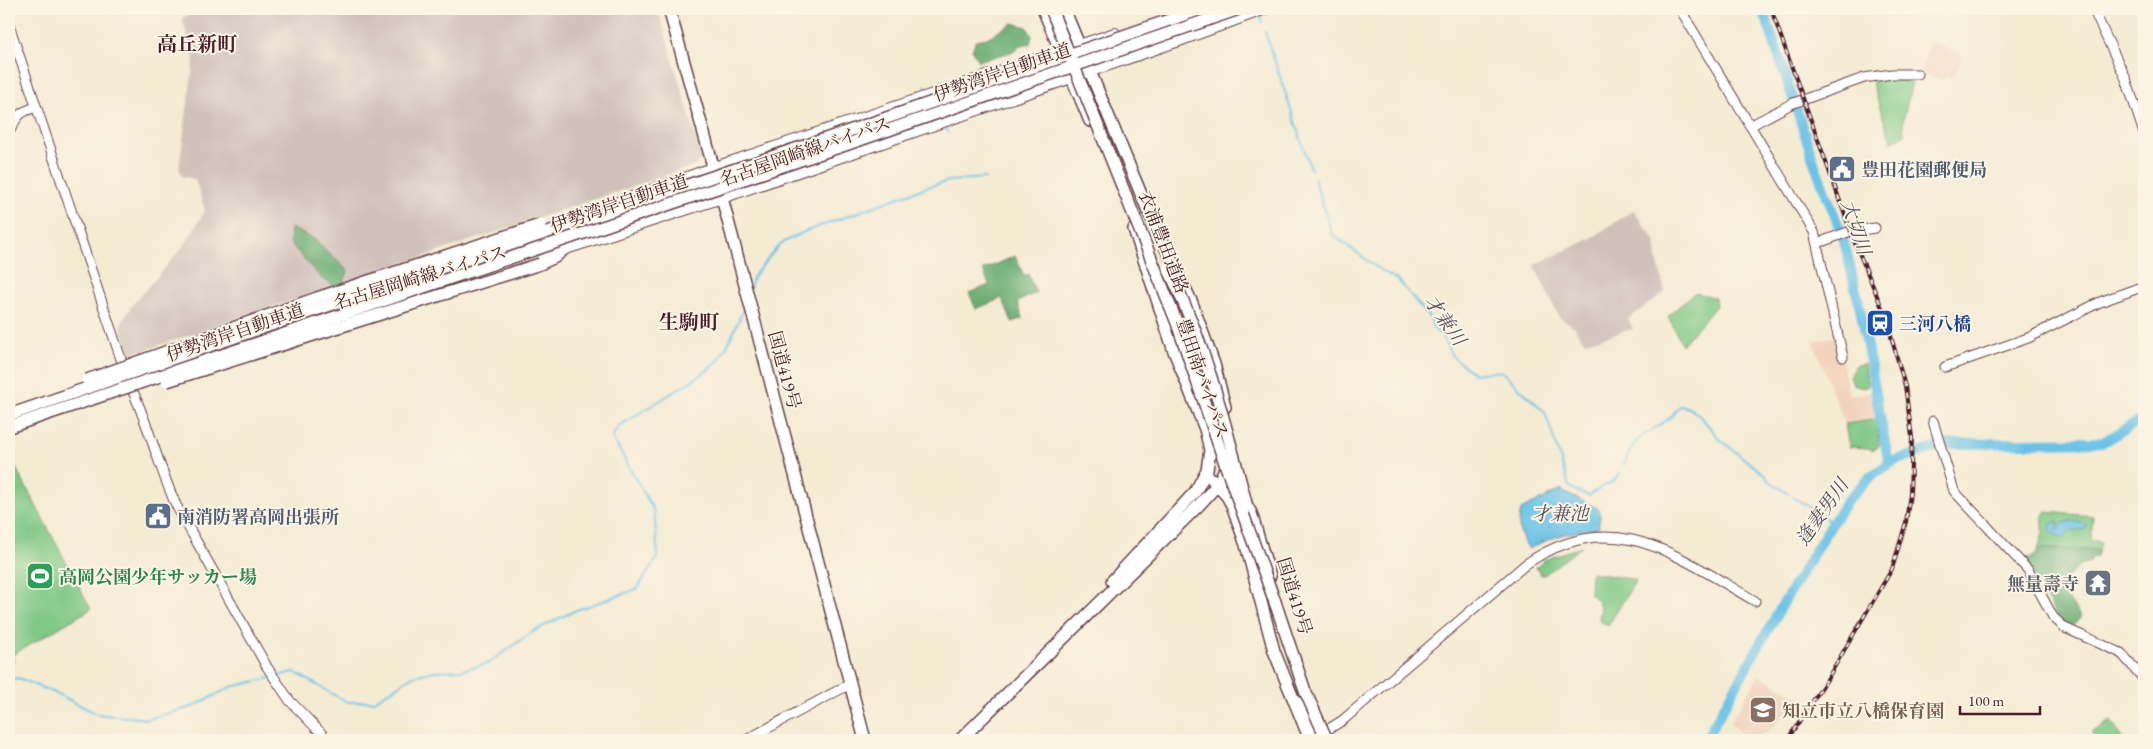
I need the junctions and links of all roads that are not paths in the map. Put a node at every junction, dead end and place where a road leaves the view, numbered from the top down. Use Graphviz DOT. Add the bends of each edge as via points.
graph roads {
  1 [pos="669,9"];
  2 [pos="1043,9"];
  3 [pos="1050,9"];
  4 [pos="1064,9"];
  5 [pos="1187,9"];
  6 [pos="1201,9"];
  7 [pos="1238,9"];
  8 [pos="1265,9"];
  9 [pos="1680,9"];
  10 [pos="2093,9"];
  11 [pos="9,25"];
  12 [pos="1079,45"];
  13 [pos="1061,51"];
  14 [pos="1090,71"];
  15 [pos="1918,74"];
  16 [pos="1072,77"];
  17 [pos="36,107"];
  18 [pos="1750,126"];
  19 [pos="9,132"];
  20 [pos="2144,133"];
  21 [pos="712,168"];
  22 [pos="1135,180"];
  23 [pos="722,198"];
  24 [pos="1129,216"];
  25 [pos="553,225"];
  26 [pos="1875,228"];
  27 [pos="1818,243"];
  28 [pos="563,250"];
  29 [pos="2144,286"];
  30 [pos="1843,357"];
  31 [pos="1945,368"];
  32 [pos="125,370"];
  33 [pos="129,382"];
  34 [pos="9,419"];
  35 [pos="1934,425"];
  36 [pos="1208,466"];
  37 [pos="1227,467"];
  38 [pos="1218,484"];
  39 [pos="1227,496"];
  40 [pos="1206,498"];
  41 [pos="1256,571"];
  42 [pos="1755,601"];
  43 [pos="1276,605"];
  44 [pos="2144,678"];
  45 [pos="850,684"];
  46 [pos="1320,739"];
  47 [pos="328,740"];
  48 [pos="746,740"];
  49 [pos="865,740"];
  50 [pos="954,740"];
  51 [pos="960,740"];
  1 -- 21 [label="highway, 国道419号"];
  2 -- 13 [label="highway, 豊田南バイパス"];
  3 -- 41 [label="highway, 衣浦豊田道路, bridge" via="1174,324"];
  3 -- 43 [label="highway, 衣浦豊田道路, bridge" via="1177,323"];
  4 -- 12 [label="highway"];
  5 -- 12 [label="main road, 名古屋岡崎線バイパス"];
  6 -- 34 [label="highway, 伊勢湾岸自動車道, bridge" via="843,134 241,335"];
  7 -- 34 [label="highway, 伊勢湾岸自動車道, bridge" via="848,144"];
  8 -- 14 [label="main road, 名古屋岡崎線バイパス"];
  9 -- 18 [label="street"];
  10 -- 20 [label="street" via="2126,79"];
  11 -- 17 [label="street"];
  12 -- 13 [label="main road, 名古屋岡崎線バイパス"];
  12 -- 14 [label="highway"];
  13 -- 16 [label="highway, 豊田南バイパス"];
  13 -- 21 [label="main road, 名古屋岡崎線バイパス"];
  14 -- 16 [label="main road, 名古屋岡崎線バイパス"];
  14 -- 22 [label="highway"];
  15 -- 18 [label="street" via="1869,76 1794,103"];
  16 -- 23 [label="main road, 名古屋岡崎線バイパス"];
  16 -- 24 [label="highway, 豊田南バイパス"];
  17 -- 19 [label="street" via="21,112"];
  17 -- 32 [label="street"];
  18 -- 27 [label="street"];
  21 -- 23 [label="highway, 国道419号"];
  21 -- 25 [label="main road, 名古屋岡崎線バイパス"];
  22 -- 37 [label="highway, 豊田南バイパス" via="1192,303 1214,364 1230,431"];
  22 -- 43 [label="highway, 衣浦豊田道路, bridge" via="1146,217 1186,308 1215,391"];
  23 -- 28 [label="main road, 名古屋岡崎線バイパス"];
  23 -- 45 [label="highway, 国道419号"];
  24 -- 36 [label="highway, 豊田南バイパス" via="1174,350 1205,429 1210,450"];
  24 -- 41 [label="highway, 衣浦豊田道路" via="1164,302"];
  25 -- 32 [label="main road, 名古屋岡崎線バイパス"];
  25 -- 34 [label="highway, bridge" via="540,225 317,298 16,408"];
  26 -- 27 [label="street" via="1848,232"];
  27 -- 30 [label="street"];
  28 -- 33 [label="main road, 名古屋岡崎線バイパス"];
  28 -- 34 [label="highway, bridge" via="540,264 59,416"];
  29 -- 31 [label="street" via="2100,302 2028,338"];
  32 -- 33 [label="street"];
  32 -- 34 [label="main road, 名古屋岡崎線バイパス"];
  33 -- 34 [label="main road, 名古屋岡崎線バイパス"];
  33 -- 47 [label="street" via="176,505 267,667 294,705"];
  35 -- 44 [label="street" via="1954,491 2028,570 2058,624 2121,653"];
  36 -- 38 [label="highway, 国道419号"];
  36 -- 50 [label="highway, 豊田南バイパス" via="1190,499 1034,666"];
  37 -- 38 [label="highway, 豊田南バイパス"];
  37 -- 46 [label="highway, 国道419号" via="1226,478 1230,486 1247,503 1251,513"];
  38 -- 39 [label="highway, 国道419号"];
  38 -- 40 [label="highway, 豊田南バイパス"];
  39 -- 40 [label="highway" via="1216,492"];
  39 -- 46 [label="highway, 国道419号" via="1246,545 1270,637 1286,683"];
  40 -- 51 [label="highway, 豊田南バイパス"];
  41 -- 46 [label="highway, 衣浦豊田道路" via="1294,684"];
  42 -- 46 [label="street" via="1650,544 1607,536 1566,542 1526,564"];
  43 -- 46 [label="highway, 衣浦豊田道路, bridge"];
  45 -- 48 [label="street"];
  45 -- 49 [label="highway, 国道419号"];
}
